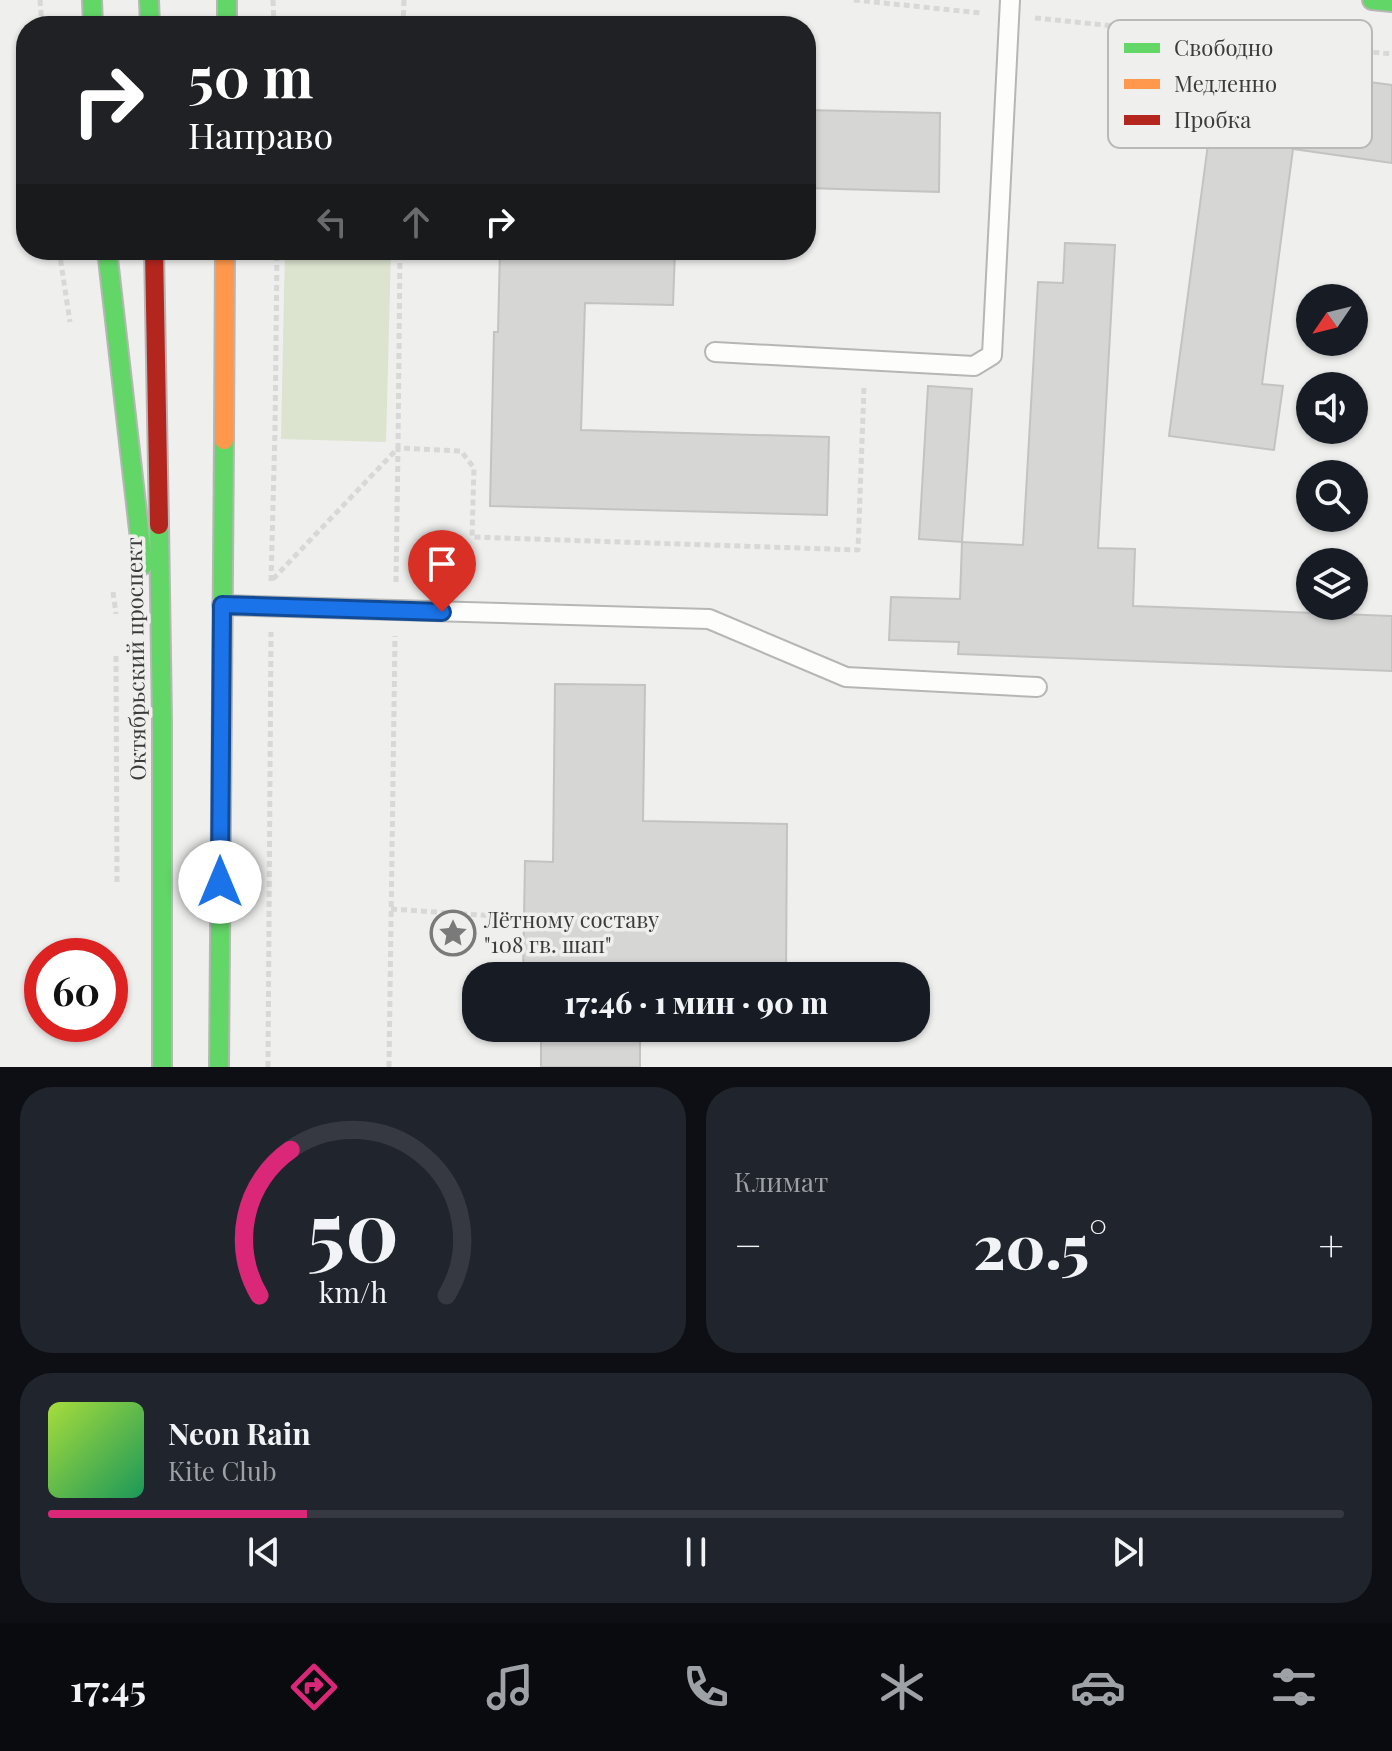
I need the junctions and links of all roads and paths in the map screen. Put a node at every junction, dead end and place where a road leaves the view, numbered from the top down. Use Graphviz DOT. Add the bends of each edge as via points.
graph roads {
  1 [pos="854,0"];
  2 [pos="1372,0"];
  3 [pos="1392,2"];
  4 [pos="1009,8"];
  5 [pos="1109,20"];
  6 [pos="1372,52"];
  7 [pos="1392,54"];
  8 [pos="61,260"];
  9 [pos="108,260"];
  10 [pos="154,260"];
  11 [pos="225,260"];
  12 [pos="277,260"];
  13 [pos="400,260"];
  14 [pos="72,331"];
  15 [pos="715,352"];
  16 [pos="864,360"];
  17 [pos="398,448"];
  18 [pos="111,582"];
  19 [pos="271,582"];
  20 [pos="222,605"];
  21 [pos="271,607"];
  22 [pos="395,610"];
  23 [pos="116,629"];
  24 [pos="116,644"];
  25 [pos="1037,687"];
  26 [pos="162,722"];
  27 [pos="117,895"];
  28 [pos="391,909"];
  29 [pos="524,918"];
  30 [pos="162,1067"];
  31 [pos="219,1067"];
  32 [pos="268,1067"];
  33 [pos="389,1067"];
  1 -- 4 [label="path"];
  2 -- 3 [label="main road"];
  4 -- 5 [label="path"];
  4 -- 16 [label="lane" via="992,355 974,366"];
  6 -- 7 [label="path"];
  8 -- 14 [label="path"];
  9 -- 26 [label="main road"];
  10 -- 26 [label="main road, Октябрьский проспект"];
  11 -- 20 [label="main road"];
  12 -- 19 [label="path"];
  13 -- 17 [label="path"];
  15 -- 16 [label="lane"];
  16 -- 17 [label="path" via="858,550 472,537 474,468 461,451"];
  17 -- 19 [label="path"];
  17 -- 22 [label="path"];
  18 -- 23 [label="path"];
  19 -- 21 [label="path"];
  20 -- 21 [label="lane"];
  20 -- 31 [label="main road"];
  21 -- 22 [label="lane"];
  21 -- 32 [label="path"];
  22 -- 25 [label="lane" via="709,619 846,677"];
  22 -- 28 [label="path"];
  24 -- 27 [label="path"];
  26 -- 30 [label="main road, Октябрьский проспект"];
  28 -- 29 [label="path"];
  28 -- 33 [label="path"];
}
